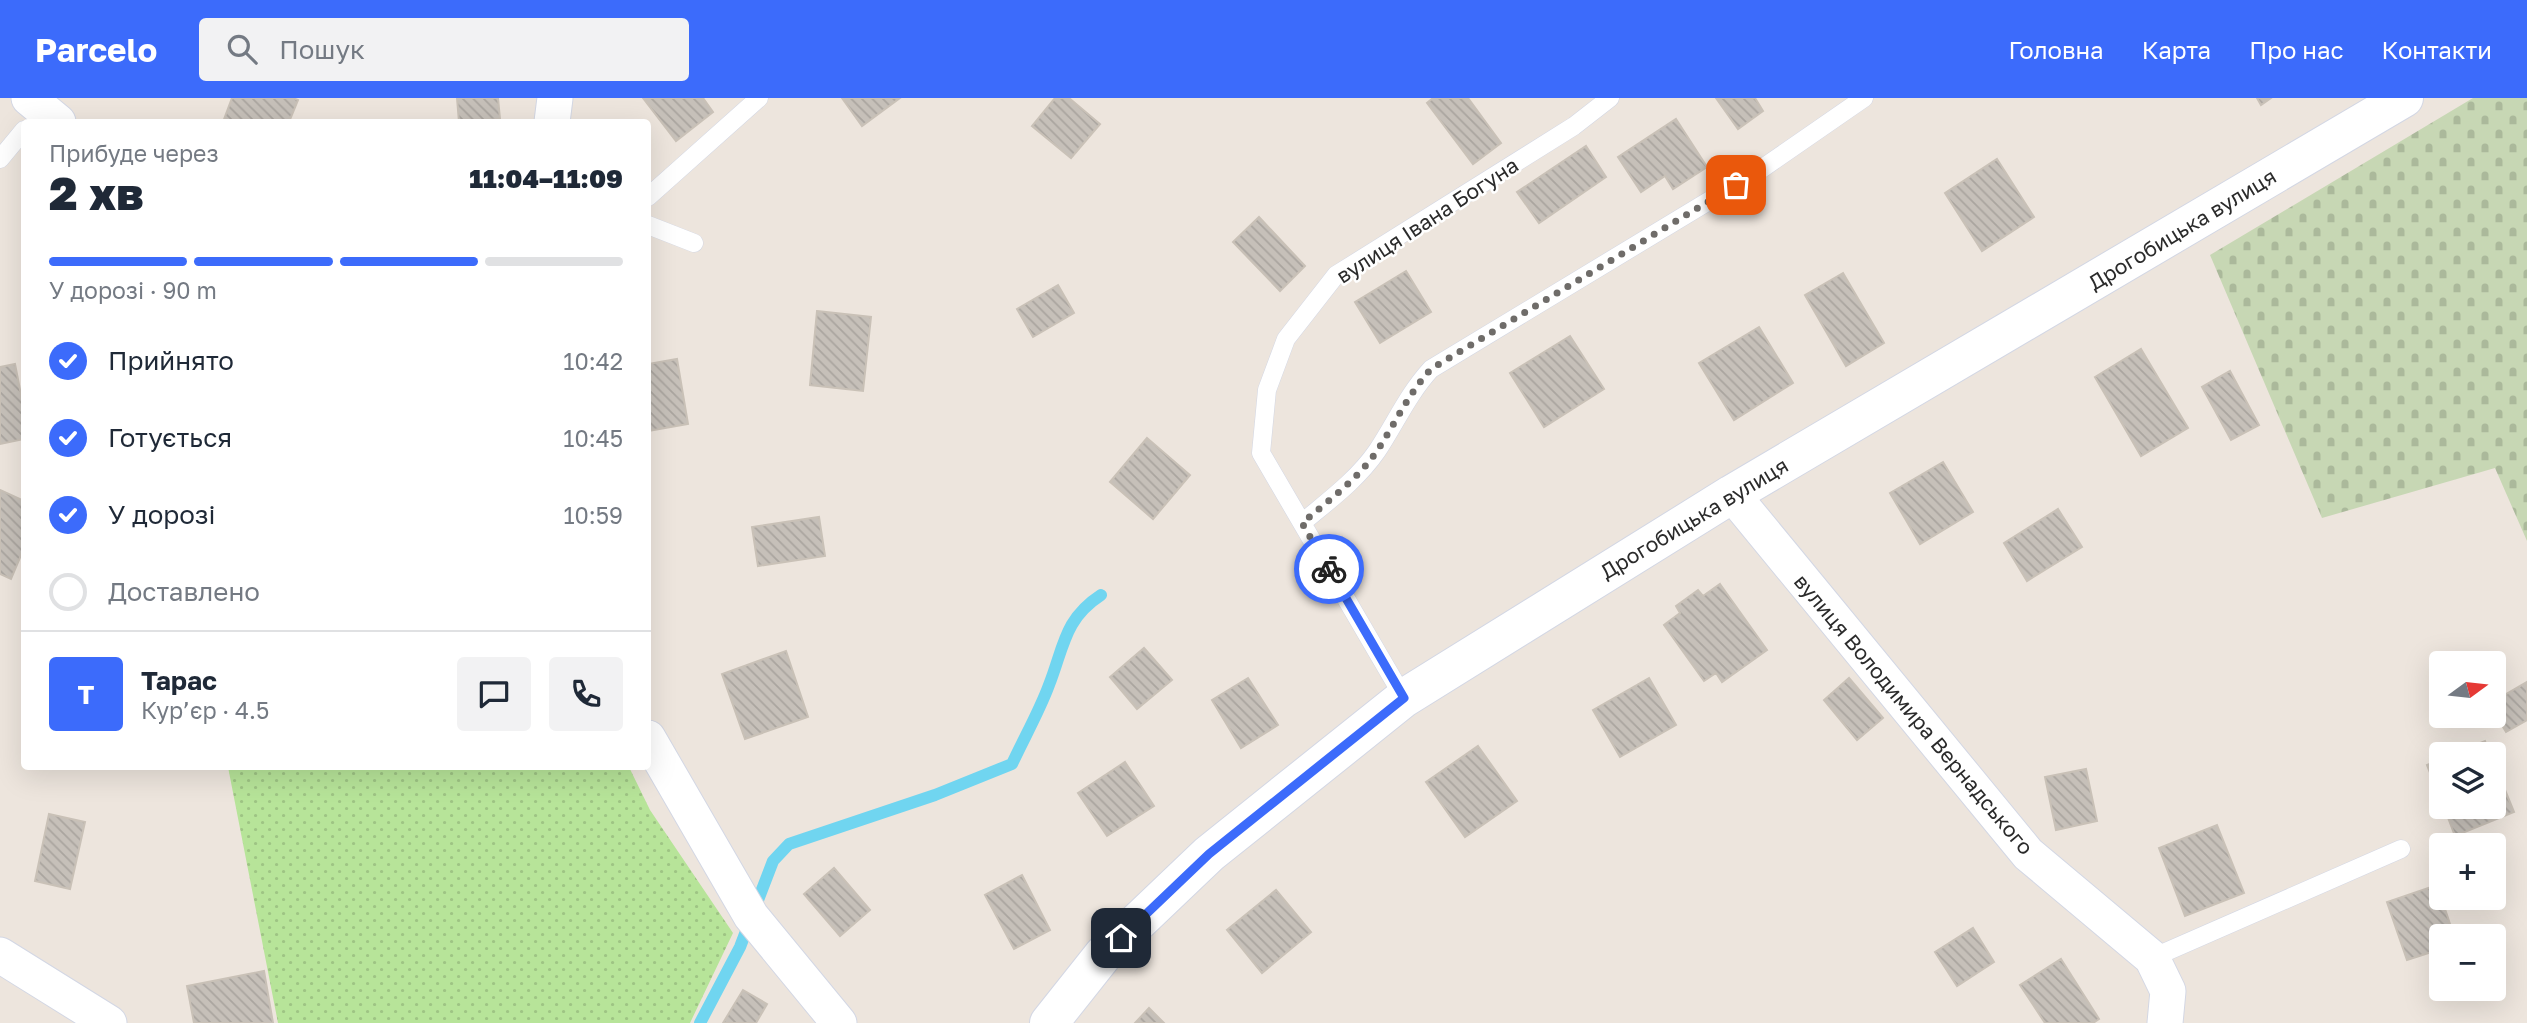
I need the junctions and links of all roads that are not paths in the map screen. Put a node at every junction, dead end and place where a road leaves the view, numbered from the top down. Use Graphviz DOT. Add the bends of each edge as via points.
graph roads {
  1 [pos="555,98"];
  2 [pos="759,98"];
  3 [pos="1610,98"];
  4 [pos="1864,98"];
  5 [pos="2404,98"];
  6 [pos="552,119"];
  7 [pos="21,135"];
  8 [pos="0,159"];
  9 [pos="651,194"];
  10 [pos="651,226"];
  11 [pos="694,243"];
  12 [pos="1732,494"];
  13 [pos="1302,523"];
  14 [pos="1404,698"];
  15 [pos="651,743"];
  16 [pos="2401,849"];
  17 [pos="0,955"];
  18 [pos="2152,958"];
  19 [pos="109,1023"];
  20 [pos="839,1023"];
  21 [pos="1049,1023"];
  22 [pos="2165,1023"];
  1 -- 6 [label="street"];
  2 -- 9 [label="lane"];
  3 -- 13 [label="lane, вулиця Івана Богуна" via="1574,126 1336,275 1286,339 1267,390 1261,453"];
  4 -- 13 [label="lane" via="1760,170 1431,369 1354,479"];
  5 -- 12 [label="street, Дрогобицька вулиця"];
  7 -- 8 [label="lane"];
  10 -- 11 [label="lane"];
  12 -- 14 [label="street, Дрогобицька вулиця"];
  12 -- 18 [label="street, вулиця Володимира Вернадського" via="2028,854"];
  13 -- 14 [label="lane"];
  14 -- 21 [label="street, Дрогобицька вулиця" via="1209,854 1103,955"];
  15 -- 20 [label="street" via="762,931"];
  16 -- 18 [label="lane"];
  17 -- 19 [label="street"];
  18 -- 22 [label="street, вулиця Володимира Вернадського" via="2168,990"];
}
